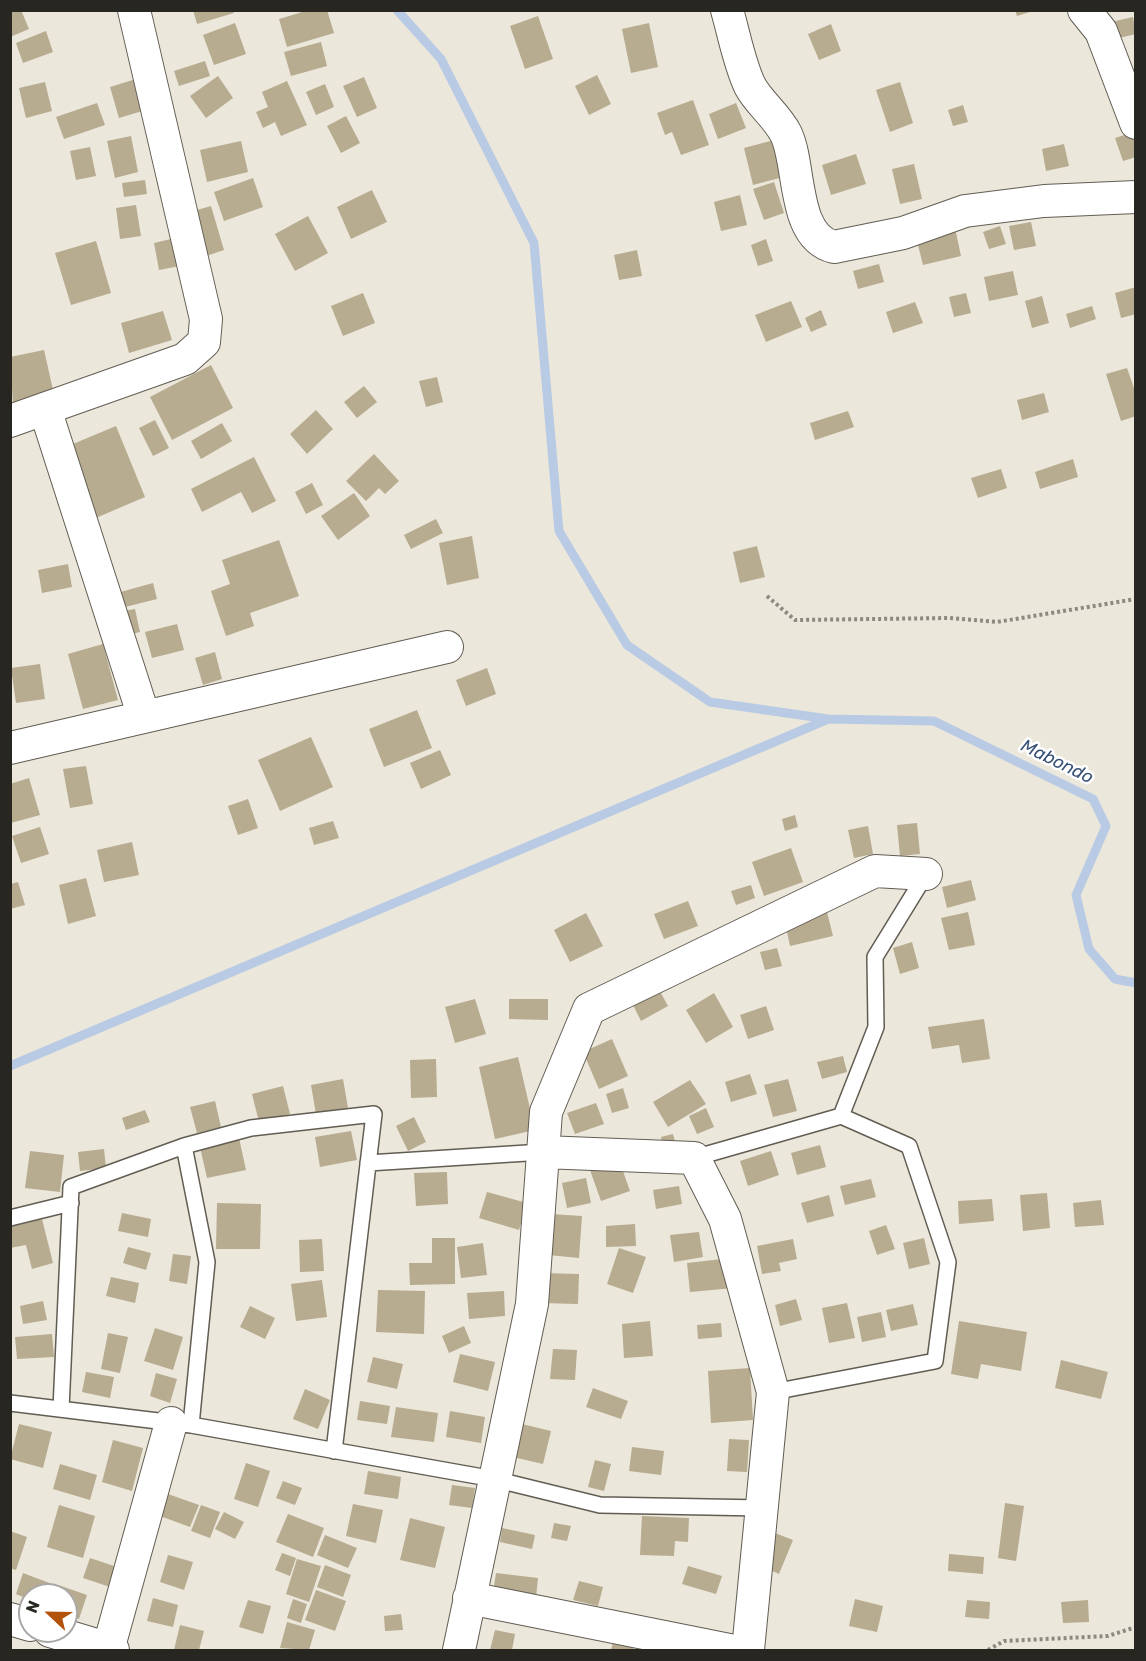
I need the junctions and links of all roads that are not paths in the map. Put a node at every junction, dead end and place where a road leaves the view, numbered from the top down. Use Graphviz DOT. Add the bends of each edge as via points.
graph roads {
  1 [pos="134,10"];
  2 [pos="727,10"];
  3 [pos="1084,10"];
  4 [pos="1136,123"];
  5 [pos="1136,197"];
  6 [pos="45,408"];
  7 [pos="10,421"];
  8 [pos="447,647"];
  9 [pos="144,717"];
  10 [pos="10,748"];
  11 [pos="926,874"];
  12 [pos="842,1116"];
  13 [pos="184,1146"];
  14 [pos="543,1152"];
  15 [pos="694,1158"];
  16 [pos="368,1162"];
  17 [pos="71,1203"];
  18 [pos="10,1218"];
  19 [pos="773,1392"];
  20 [pos="10,1403"];
  21 [pos="61,1409"];
  22 [pos="181,1424"];
  23 [pos="334,1451"];
  24 [pos="494,1479"];
  25 [pos="762,1508"];
  26 [pos="469,1598"];
  27 [pos="78,1640"];
  28 [pos="110,1650"];
  29 [pos="459,1650"];
  30 [pos="729,1650"];
  31 [pos="748,1650"];
  1 -- 6 [label="street" via="206,319 204,342 185,359"];
  2 -- 5 [label="street" via="750,86 786,135 802,205 814,237 824,244 834,247 903,233 965,211 1044,201"];
  3 -- 4 [label="street" via="1101,31"];
  6 -- 7 [label="street"];
  6 -- 9 [label="street"];
  8 -- 9 [label="street"];
  9 -- 10 [label="street"];
  11 -- 12 [label="lane" via="875,957 876,1027"];
  11 -- 14 [label="street" via="875,871 589,1009 546,1112"];
  12 -- 15 [label="lane"];
  12 -- 19 [label="lane" via="909,1146 948,1262 935,1361"];
  13 -- 16 [label="lane" via="251,1128 374,1114"];
  13 -- 17 [label="lane" via="71,1187"];
  13 -- 22 [label="lane" via="207,1263"];
  14 -- 15 [label="street"];
  14 -- 16 [label="lane"];
  14 -- 24 [label="street" via="532,1304"];
  15 -- 19 [label="street" via="725,1219"];
  16 -- 23 [label="lane"];
  17 -- 18 [label="lane"];
  17 -- 21 [label="lane"];
  19 -- 25 [label="street"];
  20 -- 21 [label="lane"];
  21 -- 22 [label="lane"];
  22 -- 23 [label="lane"];
  22 -- 28 [label="street"];
  23 -- 24 [label="lane"];
  24 -- 25 [label="lane" via="600,1505"];
  24 -- 26 [label="street"];
  25 -- 31 [label="street"];
  26 -- 29 [label="street"];
  26 -- 30 [label="street"];
  27 -- 28 [label="street"];
}
